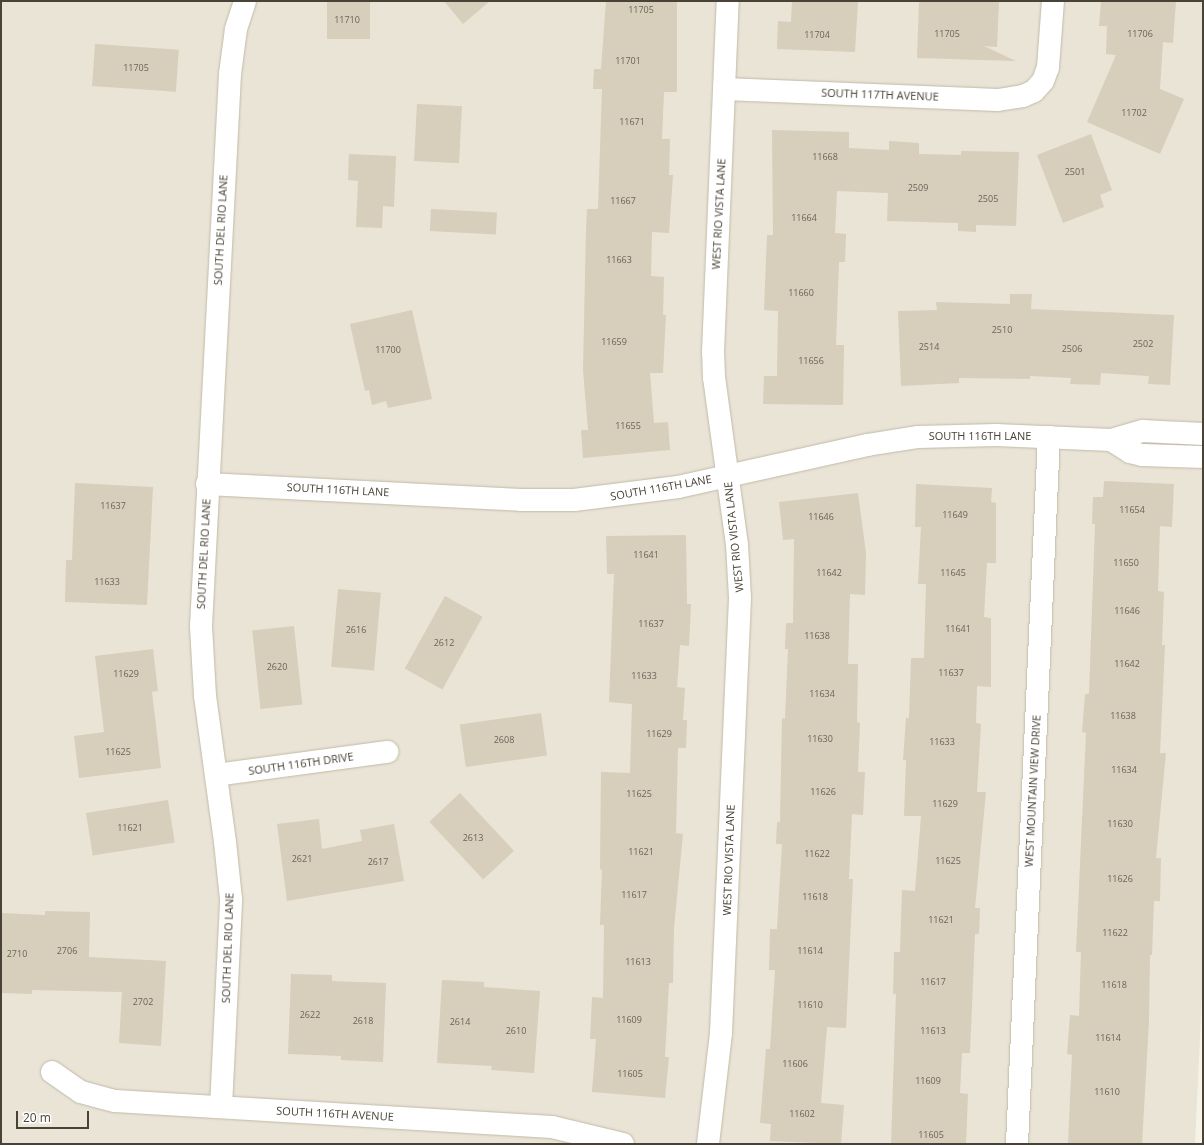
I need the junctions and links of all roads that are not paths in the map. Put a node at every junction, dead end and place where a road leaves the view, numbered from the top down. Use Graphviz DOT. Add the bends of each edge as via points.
graph roads {
  1 [pos="246,1"];
  2 [pos="728,1"];
  3 [pos="1053,1"];
  4 [pos="724,89"];
  5 [pos="1203,434"];
  6 [pos="1049,437"];
  7 [pos="1111,440"];
  8 [pos="1203,458"];
  9 [pos="727,476"];
  10 [pos="207,484"];
  11 [pos="387,752"];
  12 [pos="216,775"];
  13 [pos="52,1072"];
  14 [pos="221,1107"];
  15 [pos="623,1144"];
  16 [pos="708,1144"];
  17 [pos="1018,1144"];
  1 -- 10 [label="street, SOUTH DEL RIO LANE" via="236,29 230,74"];
  2 -- 4 [label="street, WEST RIO VISTA LANE"];
  3 -- 4 [label="street, SOUTH 117TH AVENUE" via="1048,67 1043,80 1034,91 1023,96 998,100"];
  4 -- 9 [label="street, WEST RIO VISTA LANE" via="713,352"];
  5 -- 7 [label="street, SOUTH 116TH LANE" via="1143,431"];
  6 -- 7 [label="street, SOUTH 116TH LANE"];
  6 -- 9 [label="street, SOUTH 116TH LANE" via="967,434 918,437 867,444"];
  6 -- 17 [label="street, WEST MOUNTAIN VIEW DRIVE"];
  7 -- 8 [label="street, SOUTH 116TH LANE" via="1142,456"];
  9 -- 10 [label="street, SOUTH 116TH LANE" via="627,495 550,500"];
  9 -- 16 [label="street, WEST RIO VISTA LANE" via="740,572 739,624 721,1046"];
  10 -- 12 [label="street, SOUTH DEL RIO LANE" via="202,660"];
  11 -- 12 [label="street, SOUTH 116TH DRIVE"];
  12 -- 14 [label="street, SOUTH DEL RIO LANE" via="231,899"];
  13 -- 14 [label="street, SOUTH 116TH AVENUE" via="81,1092 97,1098"];
  14 -- 15 [label="street, SOUTH 116TH AVENUE" via="552,1127"];
}
